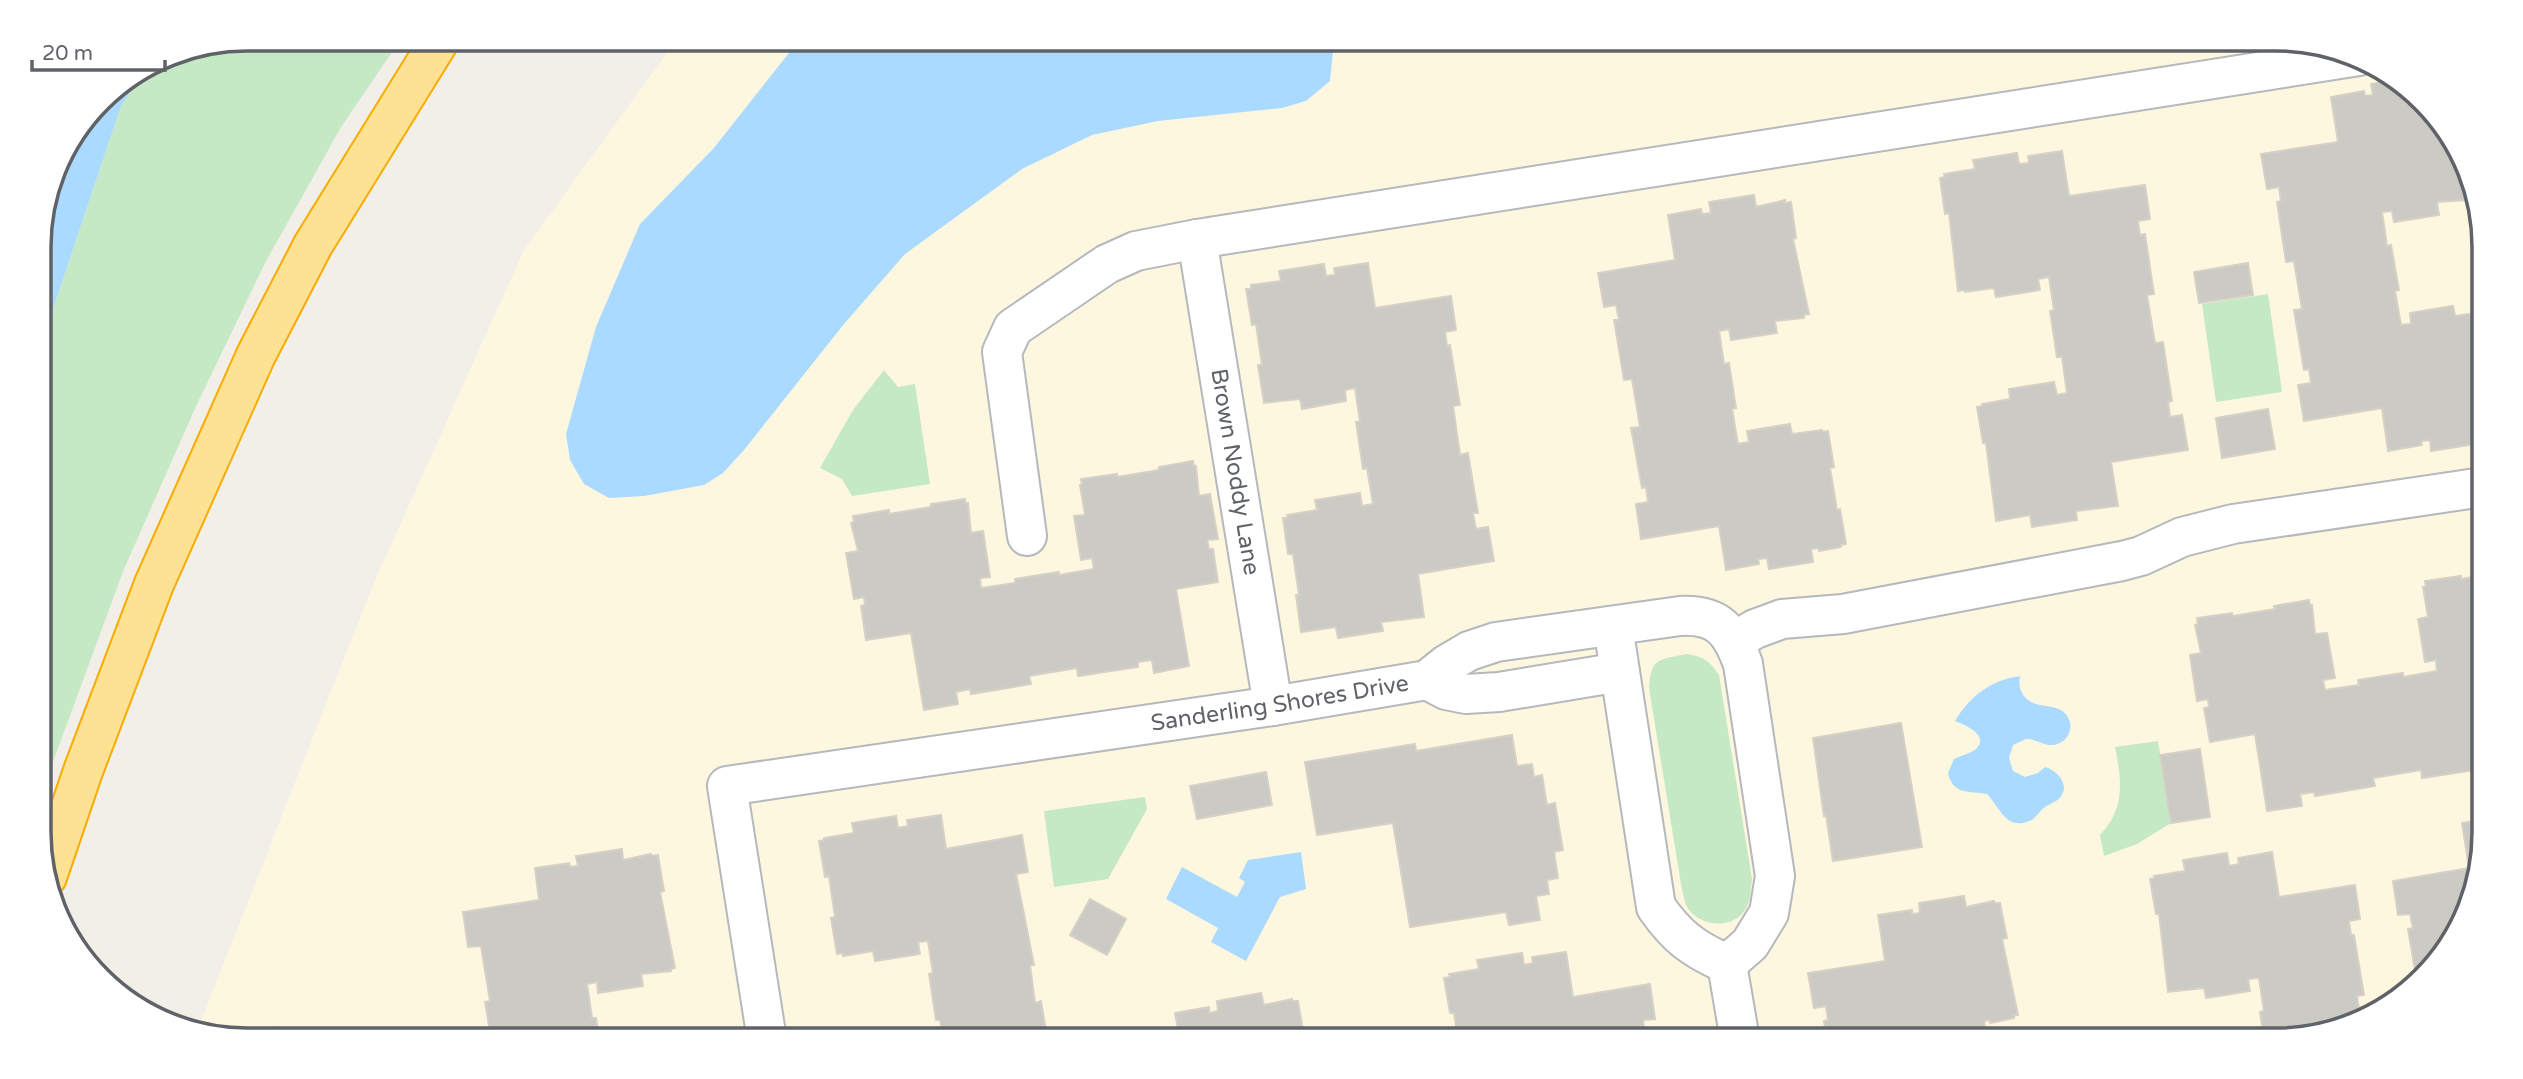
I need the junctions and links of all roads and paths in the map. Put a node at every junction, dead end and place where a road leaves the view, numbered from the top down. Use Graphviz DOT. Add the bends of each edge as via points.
graph roads {
  1 [pos="433,51"];
  2 [pos="2335,60"];
  3 [pos="1198,239"];
  4 [pos="2472,489"];
  5 [pos="1027,537"];
  6 [pos="1613,626"];
  7 [pos="1735,641"];
  8 [pos="1620,672"];
  9 [pos="1427,680"];
  10 [pos="1273,706"];
  11 [pos="53,861"];
  12 [pos="1727,964"];
  13 [pos="765,1028"];
  14 [pos="1738,1028"];
  1 -- 11 [label="highway" via="313,245 256,355 154,584"];
  2 -- 3 [label="lane"];
  3 -- 5 [label="lane" via="1136,251 1107,264 1013,328 1002,352"];
  3 -- 10 [label="lane, Brown Noddy Lane"];
  4 -- 7 [label="lane" via="2233,524 2103,565 1843,614 1782,619"];
  6 -- 7 [label="lane, Sanderling Shores Drive" via="1691,615 1716,622"];
  6 -- 8 [label="lane"];
  6 -- 9 [label="lane, Sanderling Shores Drive" via="1496,642 1469,651"];
  7 -- 12 [label="lane" via="1743,664 1775,876 1769,913 1750,943"];
  8 -- 9 [label="lane" via="1466,694"];
  8 -- 12 [label="lane" via="1656,907 1672,930 1698,951"];
  9 -- 10 [label="lane, Sanderling Shores Drive"];
  10 -- 13 [label="lane, Sanderling Shores Drive" via="727,786"];
  12 -- 14 [label="lane"];
}
